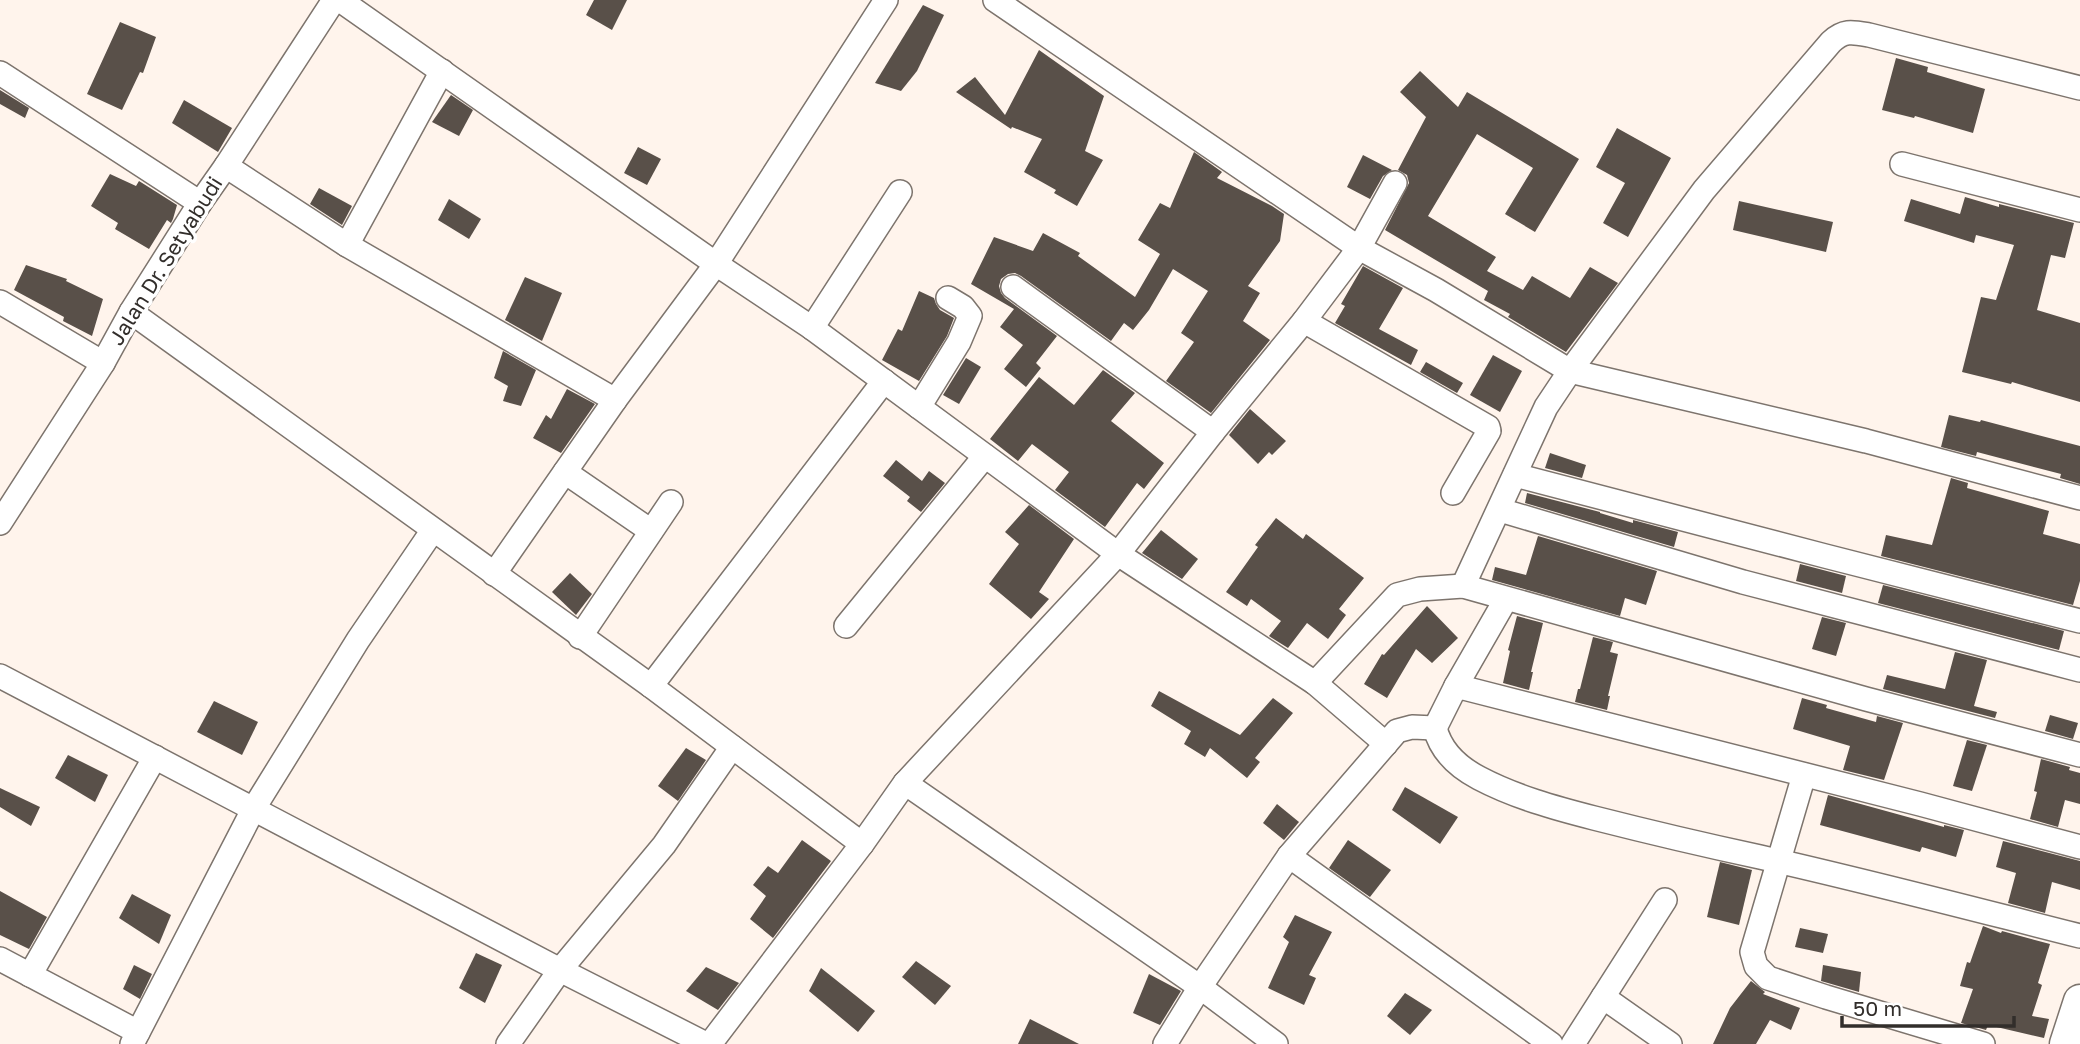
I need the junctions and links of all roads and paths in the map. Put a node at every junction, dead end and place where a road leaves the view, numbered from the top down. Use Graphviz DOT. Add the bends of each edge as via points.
graph roads {
  1 [pos="334,0"];
  2 [pos="340,0"];
  3 [pos="886,0"];
  4 [pos="995,0"];
  5 [pos="442,71"];
  6 [pos="0,73"];
  7 [pos="2080,88"];
  8 [pos="1902,164"];
  9 [pos="226,166"];
  10 [pos="1395,183"];
  11 [pos="900,192"];
  12 [pos="200,203"];
  13 [pos="2080,210"];
  14 [pos="347,245"];
  15 [pos="1359,247"];
  16 [pos="716,264"];
  17 [pos="1013,288"];
  18 [pos="948,299"];
  19 [pos="0,302"];
  20 [pos="131,312"];
  21 [pos="1304,321"];
  22 [pos="811,328"];
  23 [pos="103,362"];
  24 [pos="1570,370"];
  25 [pos="884,381"];
  26 [pos="615,400"];
  27 [pos="919,407"];
  28 [pos="1213,432"];
  29 [pos="985,456"];
  30 [pos="565,472"];
  31 [pos="1515,475"];
  32 [pos="1453,493"];
  33 [pos="2080,498"];
  34 [pos="671,502"];
  35 [pos="1500,510"];
  36 [pos="0,523"];
  37 [pos="433,530"];
  38 [pos="651,531"];
  39 [pos="1118,554"];
  40 [pos="494,574"];
  41 [pos="1463,586"];
  42 [pos="1506,599"];
  43 [pos="2080,621"];
  44 [pos="846,626"];
  45 [pos="580,637"];
  46 [pos="2080,670"];
  47 [pos="0,676"];
  48 [pos="1315,683"];
  49 [pos="651,686"];
  50 [pos="1456,686"];
  51 [pos="1435,728"];
  52 [pos="1386,744"];
  53 [pos="732,747"];
  54 [pos="2080,755"];
  55 [pos="155,757"];
  56 [pos="1804,775"];
  57 [pos="905,783"];
  58 [pos="254,808"];
  59 [pos="862,844"];
  60 [pos="2080,847"];
  61 [pos="1289,856"];
  62 [pos="1779,862"];
  63 [pos="1665,900"];
  64 [pos="2080,936"];
  65 [pos="0,959"];
  66 [pos="560,970"];
  67 [pos="30,975"];
  68 [pos="1200,987"];
  69 [pos="1603,997"];
  70 [pos="2080,1001"];
  71 [pos="135,1038"];
  72 [pos="508,1044"];
  73 [pos="708,1044"];
  74 [pos="1165,1044"];
  75 [pos="1276,1044"];
  76 [pos="1551,1044"];
  77 [pos="1573,1044"];
  78 [pos="1670,1044"];
  79 [pos="1983,1044"];
  80 [pos="2066,1044"];
  1 -- 9 [label="street, Jalan Dr. Setyabudi"];
  2 -- 5 [label="street"];
  3 -- 16 [label="street"];
  4 -- 15 [label="street"];
  5 -- 14 [label="street"];
  5 -- 16 [label="street"];
  6 -- 12 [label="street"];
  7 -- 24 [label="street" via="1869,35 1841,33 1704,190"];
  8 -- 13 [label="street"];
  9 -- 12 [label="street, Jalan Dr. Setyabudi"];
  9 -- 14 [label="street"];
  10 -- 15 [label="street"];
  11 -- 22 [label="street"];
  12 -- 20 [label="street, Jalan Dr. Setyabudi"];
  14 -- 26 [label="street"];
  15 -- 21 [label="street"];
  15 -- 24 [label="street"];
  16 -- 22 [label="street"];
  16 -- 26 [label="street"];
  17 -- 28 [label="street"];
  18 -- 27 [label="street" via="970,316"];
  19 -- 23 [label="street"];
  20 -- 23 [label="street, Jalan Dr. Setyabudi"];
  20 -- 37 [label="street"];
  21 -- 28 [label="street"];
  21 -- 32 [label="street" via="1488,427"];
  22 -- 25 [label="street"];
  23 -- 36 [label="street, Jalan Dr. Setyabudi"];
  24 -- 31 [label="street" via="1546,407"];
  24 -- 33 [label="street"];
  25 -- 27 [label="street"];
  25 -- 49 [label="street"];
  26 -- 30 [label="street"];
  27 -- 29 [label="street"];
  28 -- 39 [label="street"];
  29 -- 39 [label="street"];
  29 -- 44 [label="street"];
  30 -- 38 [label="street"];
  30 -- 40 [label="street"];
  31 -- 35 [label="street"];
  31 -- 43 [label="street"];
  34 -- 38 [label="street"];
  35 -- 41 [label="street"];
  35 -- 46 [label="street" via="1743,582"];
  37 -- 40 [label="street"];
  37 -- 58 [label="street" via="358,640"];
  38 -- 45 [label="street"];
  39 -- 48 [label="street"];
  39 -- 57 [label="street"];
  40 -- 45 [label="street"];
  41 -- 42 [label="street"];
  41 -- 48 [label="street" via="1397,595"];
  42 -- 50 [label="street"];
  42 -- 54 [label="street"];
  45 -- 49 [label="street"];
  47 -- 55 [label="street"];
  48 -- 52 [label="street"];
  49 -- 53 [label="street"];
  50 -- 51 [label="street"];
  50 -- 56 [label="street"];
  51 -- 52 [label="street" via="1412,727 1397,732"];
  51 -- 62 [label="street" via="1438,740 1459,766 1523,797 1622,827"];
  52 -- 61 [label="street"];
  53 -- 59 [label="street"];
  53 -- 66 [label="street" via="664,845"];
  55 -- 58 [label="street"];
  55 -- 67 [label="street"];
  56 -- 60 [label="street"];
  56 -- 62 [label="street"];
  57 -- 59 [label="street"];
  57 -- 68 [label="street"];
  58 -- 66 [label="street"];
  58 -- 71 [label="street"];
  59 -- 73 [label="street"];
  61 -- 68 [label="street"];
  61 -- 76 [label="street"];
  62 -- 64 [label="street"];
  62 -- 79 [label="street" via="1752,952 1756,966 1768,978"];
  63 -- 69 [label="street"];
  65 -- 67 [label="street"];
  66 -- 72 [label="street"];
  66 -- 73 [label="street"];
  67 -- 71 [label="street"];
  68 -- 74 [label="street"];
  68 -- 75 [label="street"];
  69 -- 77 [label="street"];
  69 -- 78 [label="street"];
  70 -- 80 [label="street"];
}
